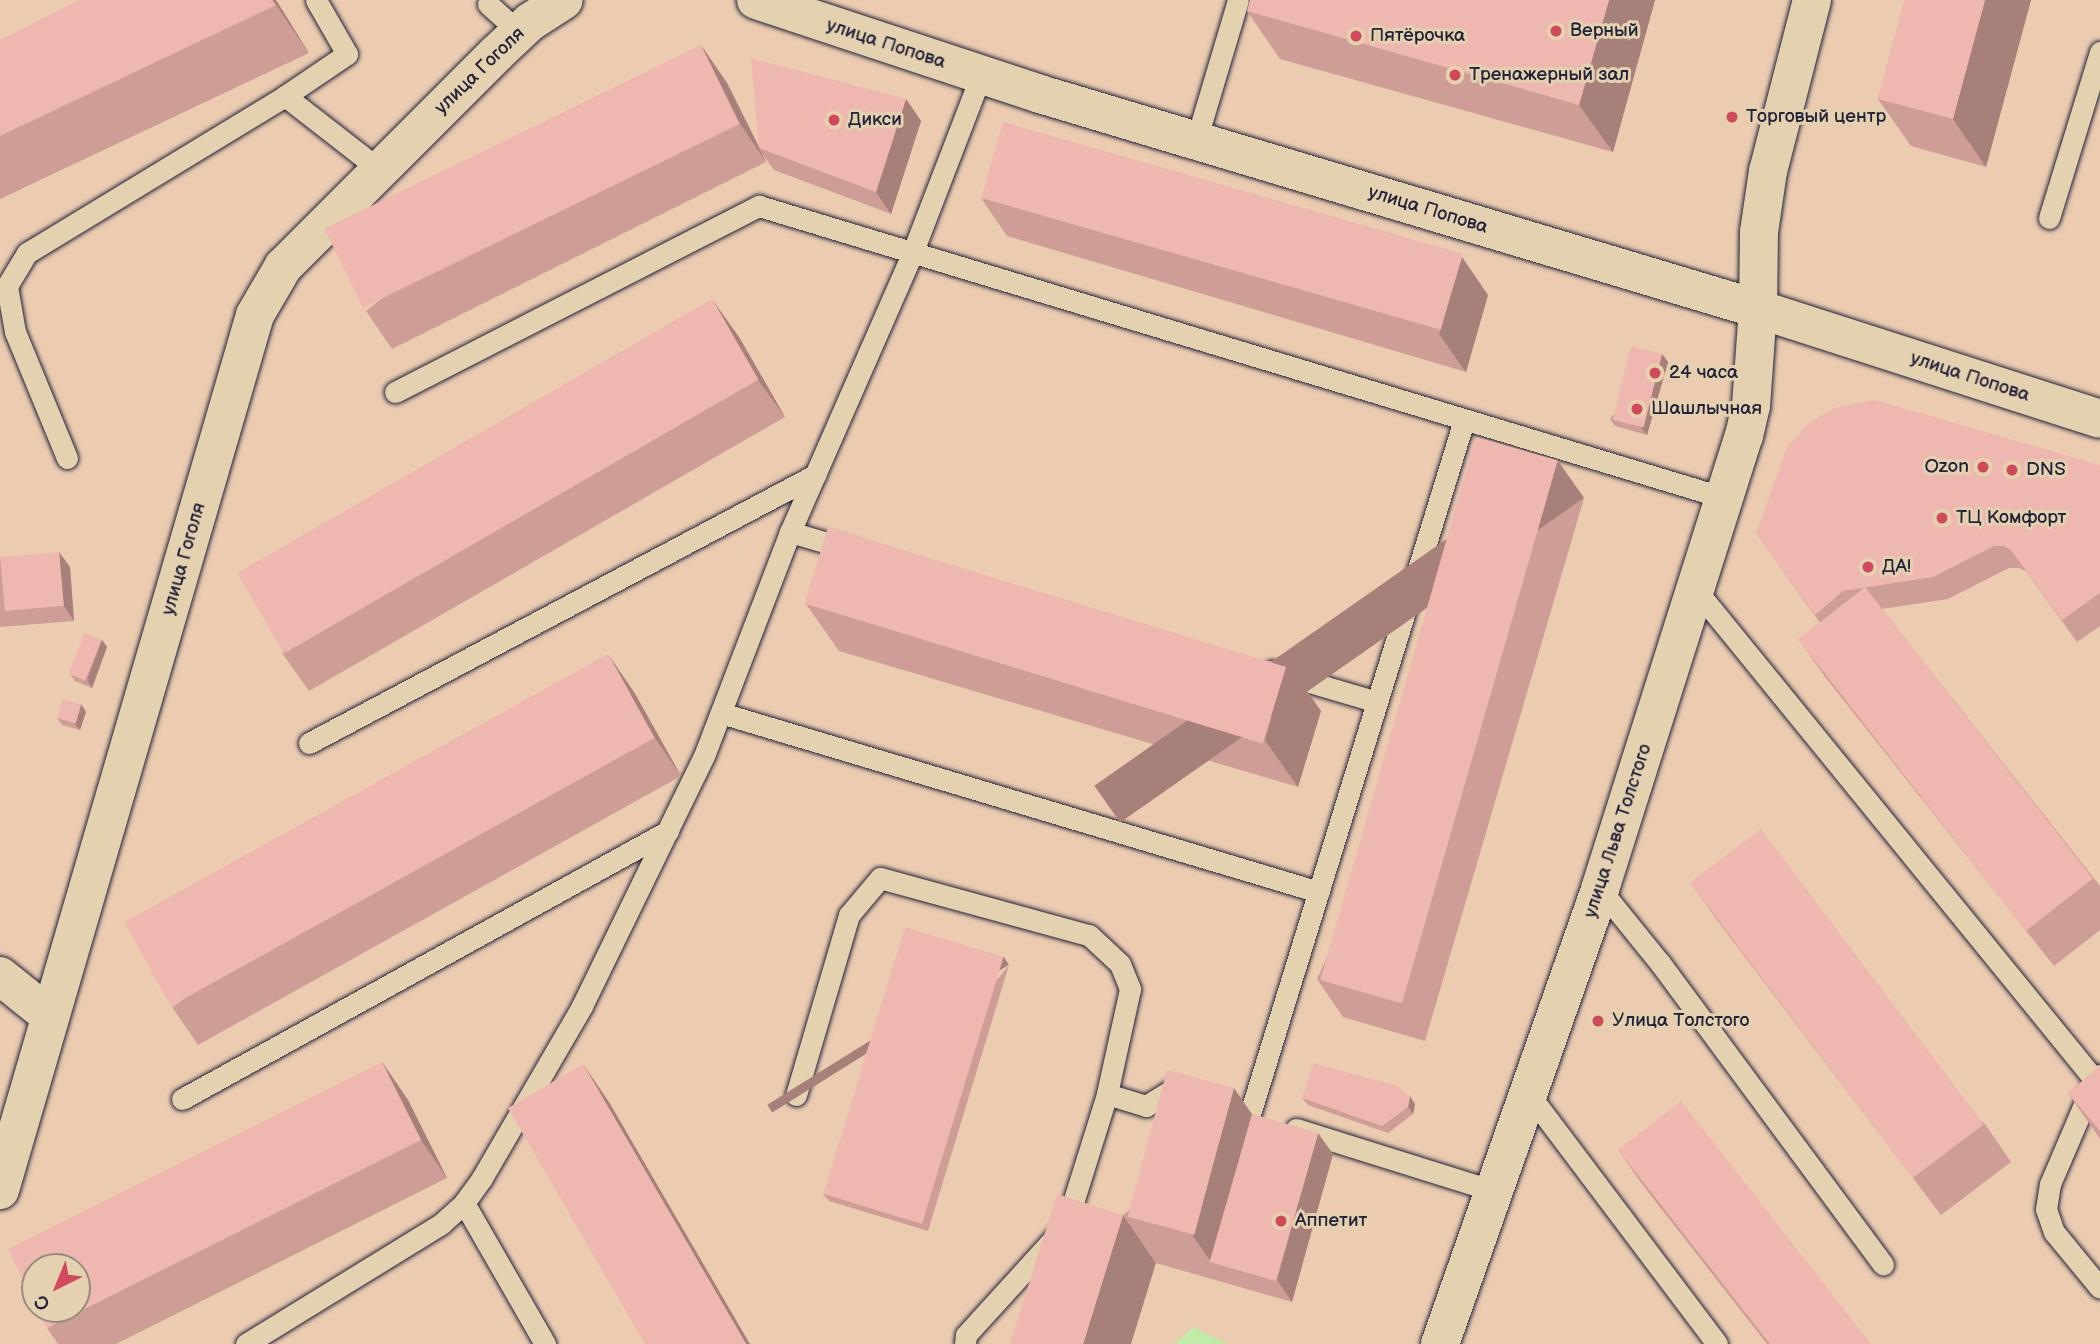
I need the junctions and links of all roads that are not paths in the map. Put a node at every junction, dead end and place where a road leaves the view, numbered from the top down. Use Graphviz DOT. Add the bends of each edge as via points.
graph roads {
  1 [pos="316,0"];
  2 [pos="564,0"];
  3 [pos="756,0"];
  4 [pos="1238,0"];
  5 [pos="1812,0"];
  6 [pos="488,4"];
  7 [pos="525,27"];
  8 [pos="2100,52"];
  9 [pos="981,75"];
  10 [pos="285,96"];
  11 [pos="1196,141"];
  12 [pos="380,170"];
  13 [pos="2049,218"];
  14 [pos="912,254"];
  15 [pos="1758,309"];
  16 [pos="395,392"];
  17 [pos="2100,419"];
  18 [pos="1464,420"];
  19 [pos="68,458"];
  20 [pos="815,475"];
  21 [pos="1725,498"];
  22 [pos="790,532"];
  23 [pos="870,555"];
  24 [pos="1696,590"];
  25 [pos="1257,667"];
  26 [pos="1377,702"];
  27 [pos="721,713"];
  28 [pos="309,743"];
  29 [pos="668,831"];
  30 [pos="1600,889"];
  31 [pos="1319,892"];
  32 [pos="0,976"];
  33 [pos="50,1016"];
  34 [pos="2097,1077"];
  35 [pos="1528,1093"];
  36 [pos="1107,1094"];
  37 [pos="796,1095"];
  38 [pos="182,1098"];
  39 [pos="13,1111"];
  40 [pos="1250,1114"];
  41 [pos="0,1191"];
  42 [pos="1494,1191"];
  43 [pos="464,1203"];
  44 [pos="1883,1264"];
  45 [pos="2100,1288"];
  46 [pos="246,1344"];
  47 [pos="545,1344"];
  48 [pos="965,1344"];
  49 [pos="1440,1344"];
  50 [pos="1717,1344"];
  1 -- 10 [label="lane" via="347,54"];
  2 -- 7 [label="street"];
  3 -- 9 [label="street, улица Попова"];
  4 -- 11 [label="lane"];
  5 -- 15 [label="street, улица Льва Толстого" via="1768,171 1759,232"];
  6 -- 7 [label="lane"];
  7 -- 12 [label="street, улица Гоголя"];
  8 -- 13 [label="lane"];
  9 -- 11 [label="street, улица Попова"];
  9 -- 14 [label="lane"];
  10 -- 12 [label="lane"];
  10 -- 19 [label="lane" via="27,254 13,275 7,286 15,332"];
  11 -- 15 [label="street, улица Попова"];
  12 -- 33 [label="street, улица Гоголя" via="283,267 256,315"];
  14 -- 16 [label="lane" via="759,206"];
  14 -- 18 [label="lane"];
  14 -- 20 [label="lane"];
  15 -- 17 [label="street, улица Попова"];
  15 -- 21 [label="street, улица Льва Толстого" via="1751,406"];
  18 -- 21 [label="lane"];
  18 -- 26 [label="lane"];
  20 -- 22 [label="lane"];
  20 -- 28 [label="lane"];
  21 -- 24 [label="street, улица Льва Толстого"];
  22 -- 23 [label="lane"];
  22 -- 27 [label="lane"];
  24 -- 30 [label="street, улица Льва Толстого"];
  24 -- 34 [label="lane"];
  25 -- 26 [label="lane"];
  26 -- 31 [label="lane"];
  27 -- 29 [label="lane"];
  27 -- 31 [label="lane"];
  29 -- 38 [label="lane"];
  29 -- 43 [label="lane" via="582,1006"];
  30 -- 35 [label="street, улица Льва Толстого"];
  30 -- 44 [label="lane"];
  31 -- 40 [label="lane"];
  32 -- 33 [label="street"];
  33 -- 39 [label="street, улица Гоголя"];
  34 -- 45 [label="lane" via="2050,1184 2046,1209 2054,1232"];
  35 -- 42 [label="street, улица Льва Толстого"];
  35 -- 50 [label="lane"];
  36 -- 37 [label="lane" via="1130,989 1120,964 1089,935 880,878 849,915"];
  36 -- 40 [label="lane" via="1146,1106 1172,1090"];
  36 -- 48 [label="lane" via="1066,1225 966,1335"];
  39 -- 41 [label="street, улица Гоголя"];
  40 -- 42 [label="lane"];
  42 -- 49 [label="street, улица Льва Толстого"];
  43 -- 46 [label="lane" via="441,1224"];
  43 -- 47 [label="lane"];
}
